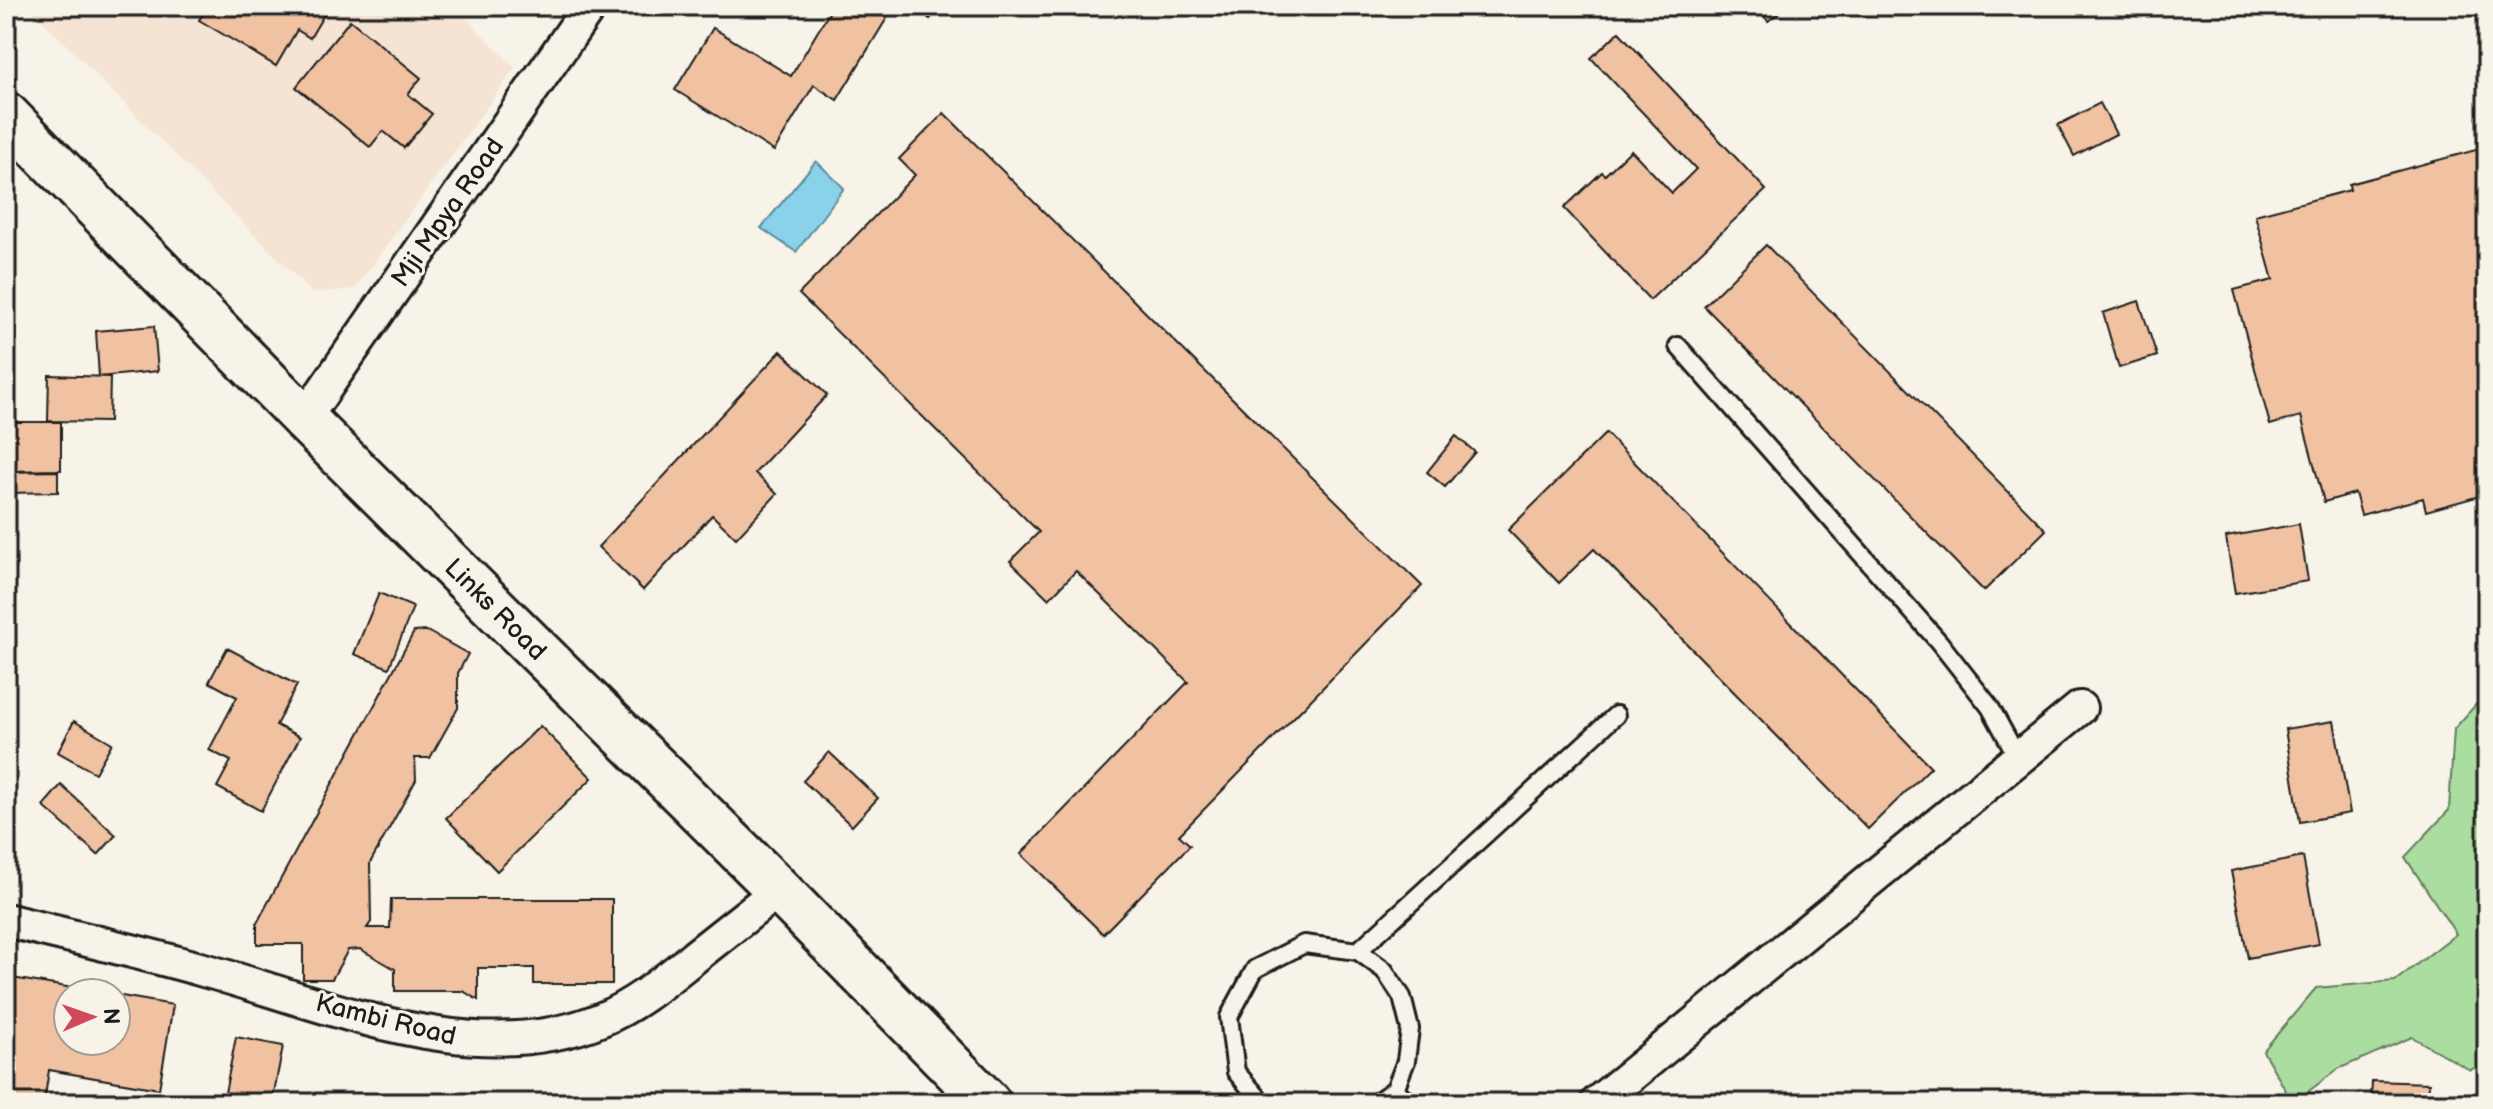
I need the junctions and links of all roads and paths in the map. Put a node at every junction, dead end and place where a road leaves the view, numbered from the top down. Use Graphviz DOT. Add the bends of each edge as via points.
graph roads {
  1 [pos="590,6"];
  2 [pos="6,115"];
  3 [pos="1678,346"];
  4 [pos="304,419"];
  5 [pos="2080,708"];
  6 [pos="1616,715"];
  7 [pos="2018,758"];
  8 [pos="779,890"];
  9 [pos="6,920"];
  10 [pos="1358,951"];
  11 [pos="1395,1089"];
  12 [pos="988,1103"];
  13 [pos="1263,1103"];
  14 [pos="1375,1103"];
  15 [pos="1409,1103"];
  16 [pos="1597,1103"];
  1 -- 4 [label="street, Mji Mpya Road"];
  2 -- 4 [label="main road, Links Road"];
  3 -- 7 [label="lane" via="1939,642 1990,707"];
  4 -- 8 [label="main road, Links Road"];
  5 -- 7 [label="street"];
  6 -- 10 [label="lane"];
  7 -- 16 [label="street"];
  8 -- 9 [label="street, Kambi Road" via="634,1003 572,1029 517,1038 418,1032"];
  8 -- 12 [label="main road, Links Road"];
  10 -- 11 [label="lane" via="1384,970 1402,997 1410,1029"];
  10 -- 13 [label="lane" via="1304,944 1255,969 1229,1017 1236,1072"];
  11 -- 14 [label="lane"];
  11 -- 15 [label="lane"];
}
